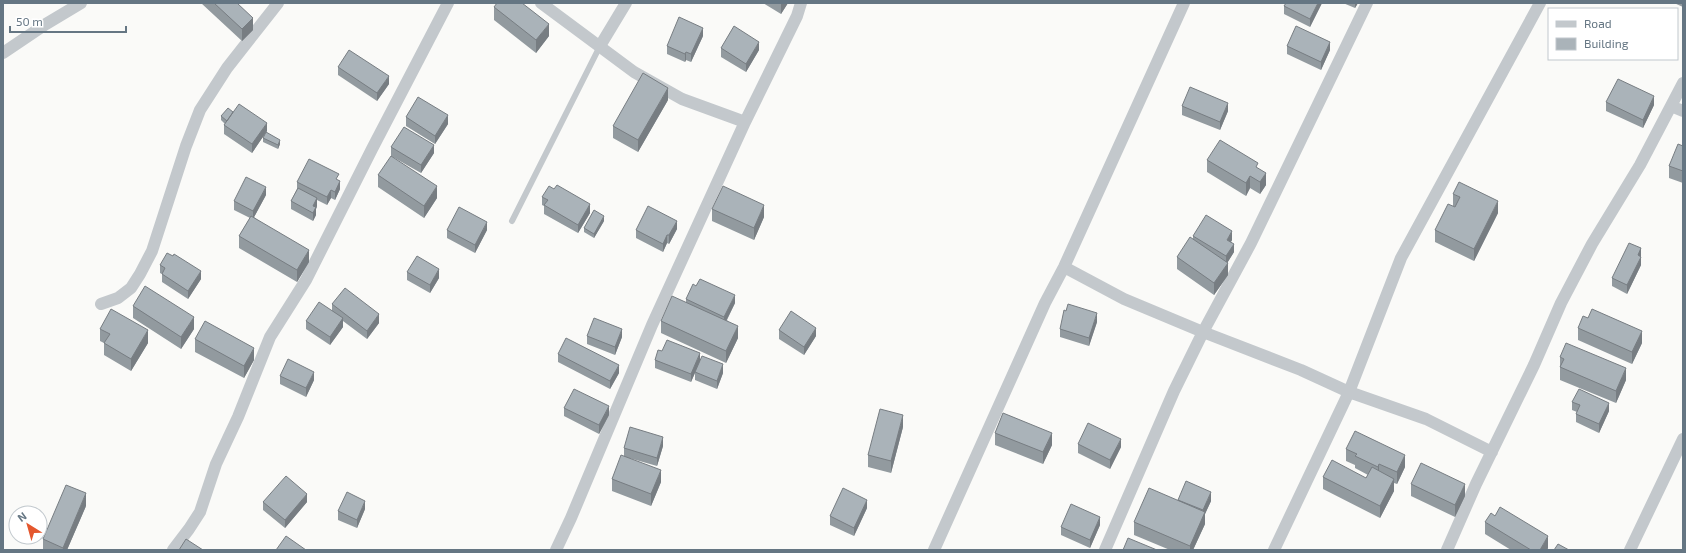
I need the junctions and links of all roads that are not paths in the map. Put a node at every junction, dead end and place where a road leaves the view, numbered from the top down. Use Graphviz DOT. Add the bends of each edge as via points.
graph roads {
  1 [pos="81,3"];
  2 [pos="278,3"];
  3 [pos="448,3"];
  4 [pos="541,3"];
  5 [pos="626,3"];
  6 [pos="801,3"];
  7 [pos="1184,3"];
  8 [pos="1367,3"];
  9 [pos="1540,3"];
  10 [pos="600,46"];
  11 [pos="3,53"];
  12 [pos="1683,83"];
  13 [pos="1671,106"];
  14 [pos="1683,111"];
  15 [pos="745,122"];
  16 [pos="512,221"];
  17 [pos="1064,267"];
  18 [pos="101,304"];
  19 [pos="1203,332"];
  20 [pos="1349,392"];
  21 [pos="1683,438"];
  22 [pos="1492,452"];
  23 [pos="173,550"];
  24 [pos="556,550"];
  25 [pos="934,550"];
  26 [pos="1105,550"];
  27 [pos="1274,550"];
  28 [pos="1447,550"];
  29 [pos="1630,550"];
  1 -- 11 [label="street"];
  2 -- 18 [label="street" via="227,68 200,110 152,251 140,274 125,293"];
  3 -- 23 [label="street" via="306,280 270,337 216,464 200,512"];
  4 -- 10 [label="street"];
  5 -- 10 [label="street"];
  6 -- 15 [label="street"];
  7 -- 17 [label="street"];
  8 -- 19 [label="street" via="1251,243"];
  9 -- 20 [label="street" via="1401,258"];
  10 -- 15 [label="street" via="634,72 682,99"];
  10 -- 16 [label="lane"];
  12 -- 13 [label="street"];
  13 -- 14 [label="street"];
  13 -- 22 [label="street" via="1561,303"];
  15 -- 24 [label="street" via="652,325"];
  17 -- 19 [label="street" via="1124,299"];
  17 -- 25 [label="street" via="1045,303"];
  19 -- 20 [label="street" via="1301,370"];
  19 -- 26 [label="street" via="1174,391"];
  20 -- 22 [label="street" via="1426,419"];
  20 -- 27 [label="street"];
  21 -- 29 [label="street"];
  22 -- 28 [label="street"];
}
